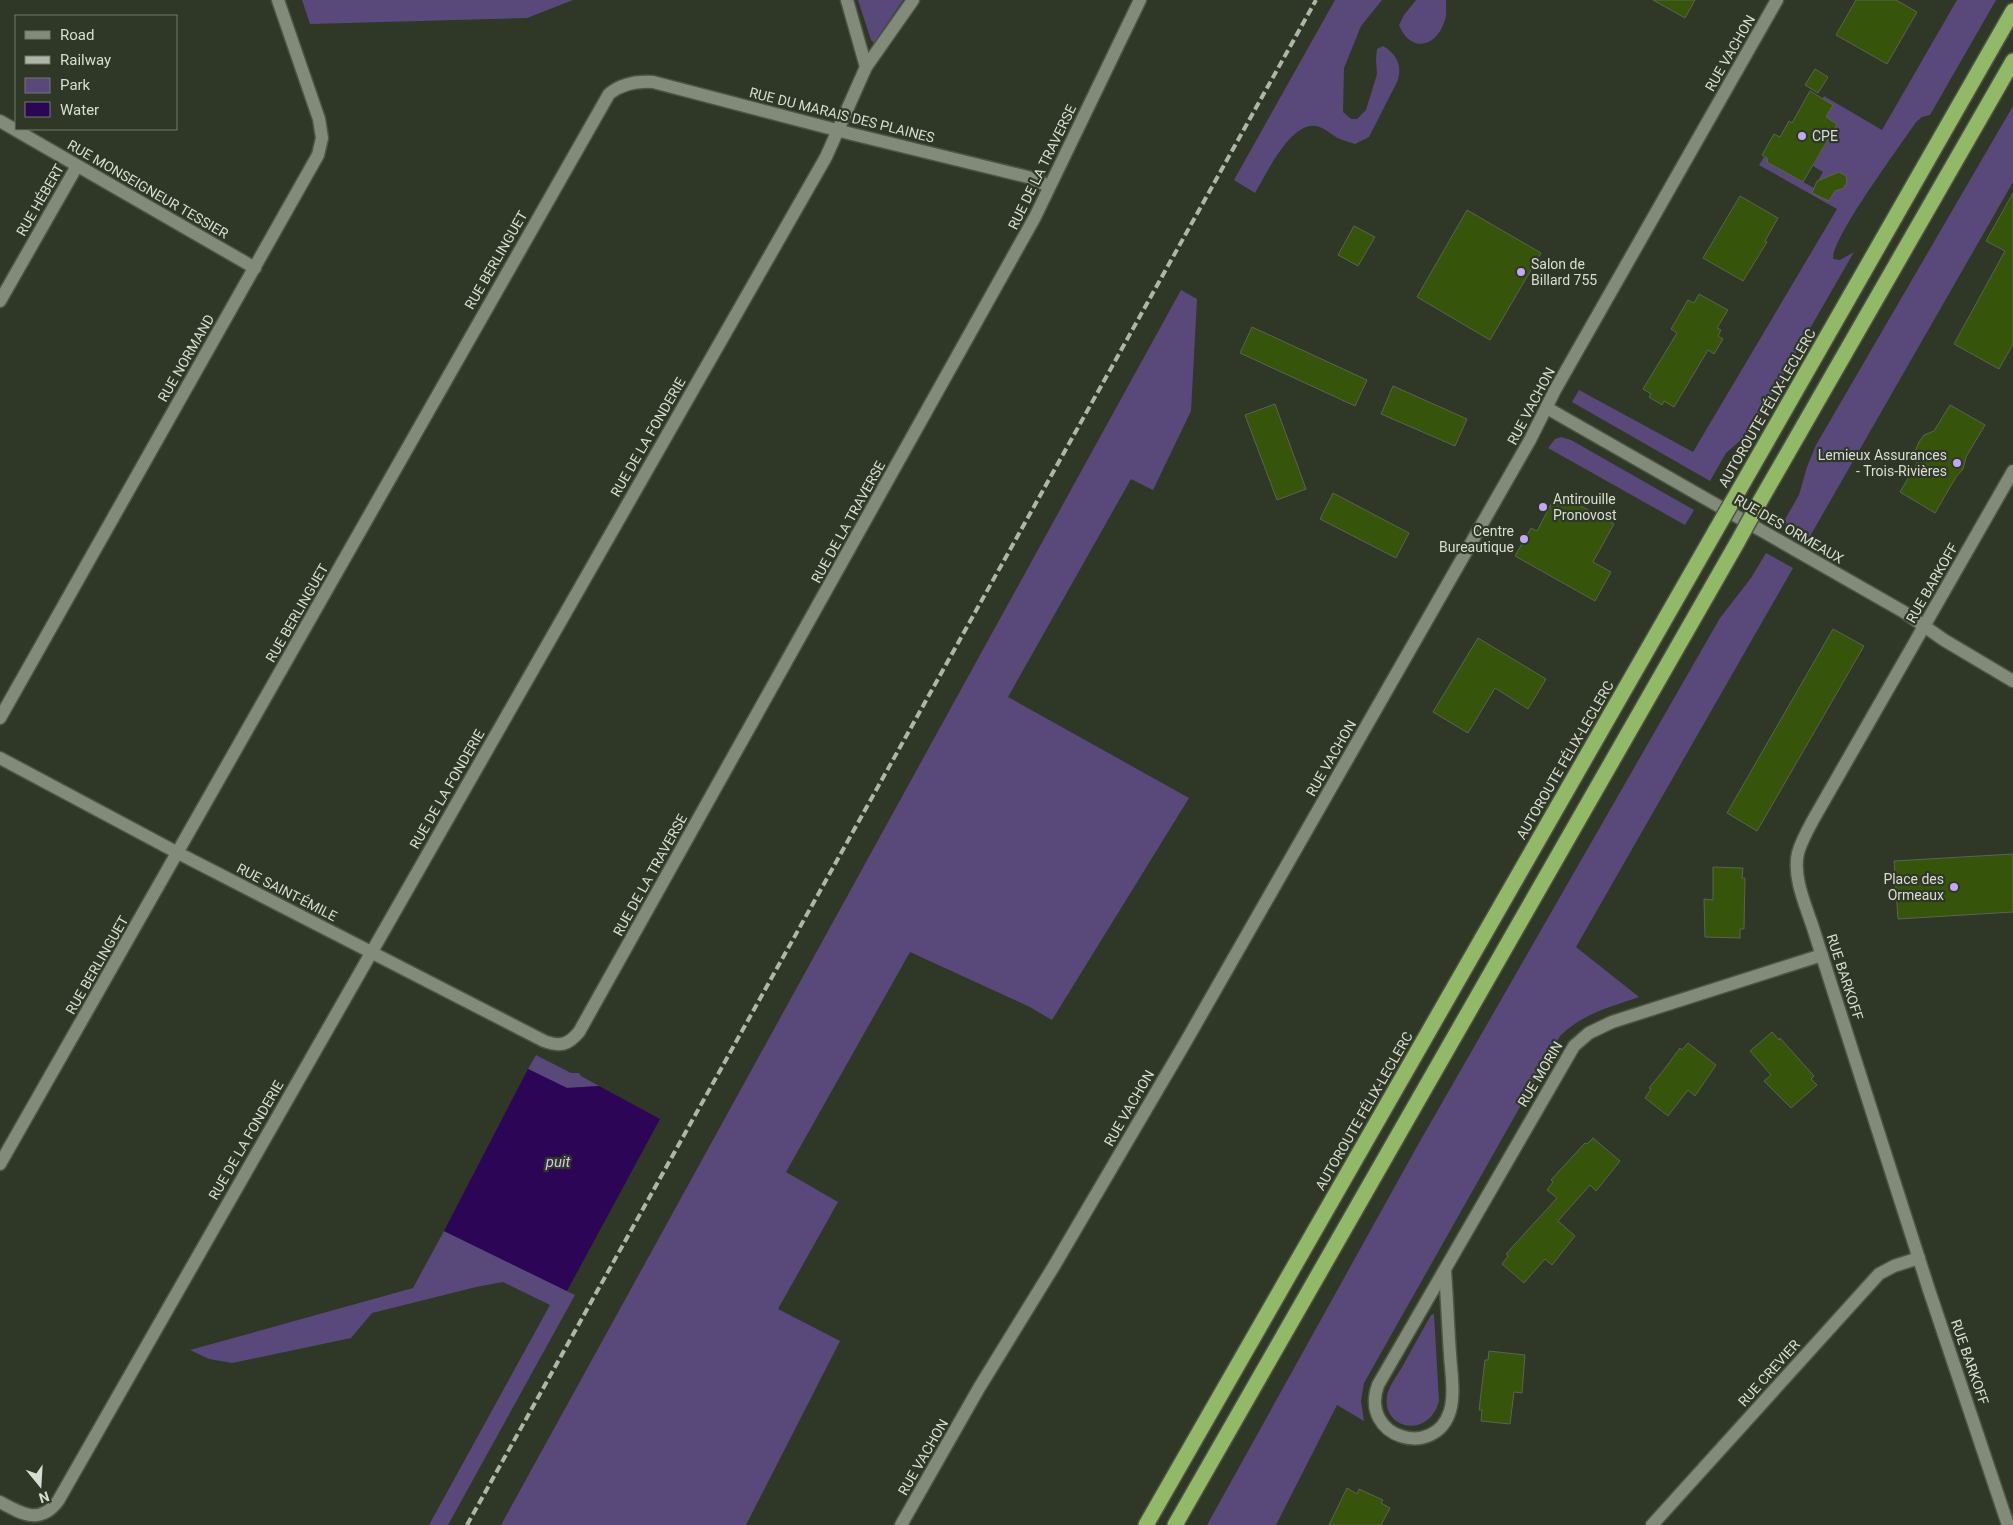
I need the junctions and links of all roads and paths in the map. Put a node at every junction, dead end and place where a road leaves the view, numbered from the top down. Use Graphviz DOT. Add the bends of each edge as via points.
graph roads {
  1 [pos="278,0"];
  2 [pos="847,0"];
  3 [pos="913,0"];
  4 [pos="1140,0"];
  5 [pos="1778,0"];
  6 [pos="2013,11"];
  7 [pos="2013,62"];
  8 [pos="866,67"];
  9 [pos="627,84"];
  10 [pos="0,121"];
  11 [pos="15,130"];
  12 [pos="15,130"];
  13 [pos="839,130"];
  14 [pos="77,166"];
  15 [pos="1049,186"];
  16 [pos="255,268"];
  17 [pos="0,301"];
  18 [pos="1547,408"];
  19 [pos="2013,471"];
  20 [pos="1924,626"];
  21 [pos="2013,681"];
  22 [pos="0,718"];
  23 [pos="0,758"];
  24 [pos="178,853"];
  25 [pos="372,953"];
  26 [pos="1822,955"];
  27 [pos="563,1045"];
  28 [pos="0,1164"];
  29 [pos="1919,1258"];
  30 [pos="1445,1270"];
  31 [pos="0,1502"];
  32 [pos="902,1525"];
  33 [pos="1146,1525"];
  34 [pos="1176,1525"];
  35 [pos="1652,1525"];
  36 [pos="2008,1525"];
  1 -- 16 [label="street, RUE NORMAND" via="319,119 322,138 312,169"];
  2 -- 8 [label="street"];
  3 -- 8 [label="street, RUE DE LA FONDERIE"];
  4 -- 15 [label="street, RUE DE LA TRAVERSE"];
  5 -- 18 [label="street, RUE VACHON"];
  6 -- 33 [label="highway, AUTOROUTE FÉLIX-LECLERC, bridge"];
  7 -- 34 [label="highway, bridge"];
  8 -- 13 [label="street, RUE DE LA FONDERIE"];
  9 -- 13 [label="street, RUE DU MARAIS DES PLAINES" via="653,82"];
  9 -- 24 [label="street, RUE BERLINGUET" via="606,98"];
  10 -- 11 [label="street, RUE MONSEIGNEUR TESSIER"];
  12 -- 14 [label="street, RUE MONSEIGNEUR TESSIER"];
  13 -- 15 [label="street, RUE DU MARAIS DES PLAINES" via="1028,177"];
  13 -- 25 [label="street, RUE DE LA FONDERIE"];
  14 -- 16 [label="street, RUE MONSEIGNEUR TESSIER"];
  14 -- 17 [label="street, RUE HÉBERT"];
  15 -- 27 [label="street, RUE DE LA TRAVERSE" via="1035,217 579,1032"];
  16 -- 22 [label="street, RUE NORMAND"];
  18 -- 20 [label="street, RUE DES ORMEAUX"];
  18 -- 32 [label="street, RUE VACHON" via="1190,1034 979,1388"];
  19 -- 20 [label="street, RUE BARKOFF"];
  20 -- 21 [label="street, RUE DES ORMEAUX"];
  20 -- 26 [label="street, RUE BARKOFF" via="1817,812 1799,850 1798,873"];
  23 -- 24 [label="street, RUE SAINT-ÉMILE"];
  24 -- 25 [label="street, RUE SAINT-ÉMILE"];
  24 -- 28 [label="street, RUE BERLINGUET"];
  25 -- 27 [label="street, RUE SAINT-ÉMILE" via="544,1041"];
  25 -- 31 [label="street, RUE DE LA FONDERIE" via="58,1500 50,1511 41,1516 24,1514"];
  26 -- 29 [label="street, RUE BARKOFF"];
  26 -- 30 [label="street, RUE MORIN" via="1612,1022 1583,1037 1566,1058"];
  29 -- 35 [label="street, RUE CREVIER" via="1879,1274"];
  29 -- 36 [label="street, RUE BARKOFF"];
  30 -- 30 [label="street, RUE MORIN" via="1376,1391 1374,1402 1378,1420 1397,1435 1415,1438 1428,1435 1440,1428 1449,1412 1452,1378"];
}
